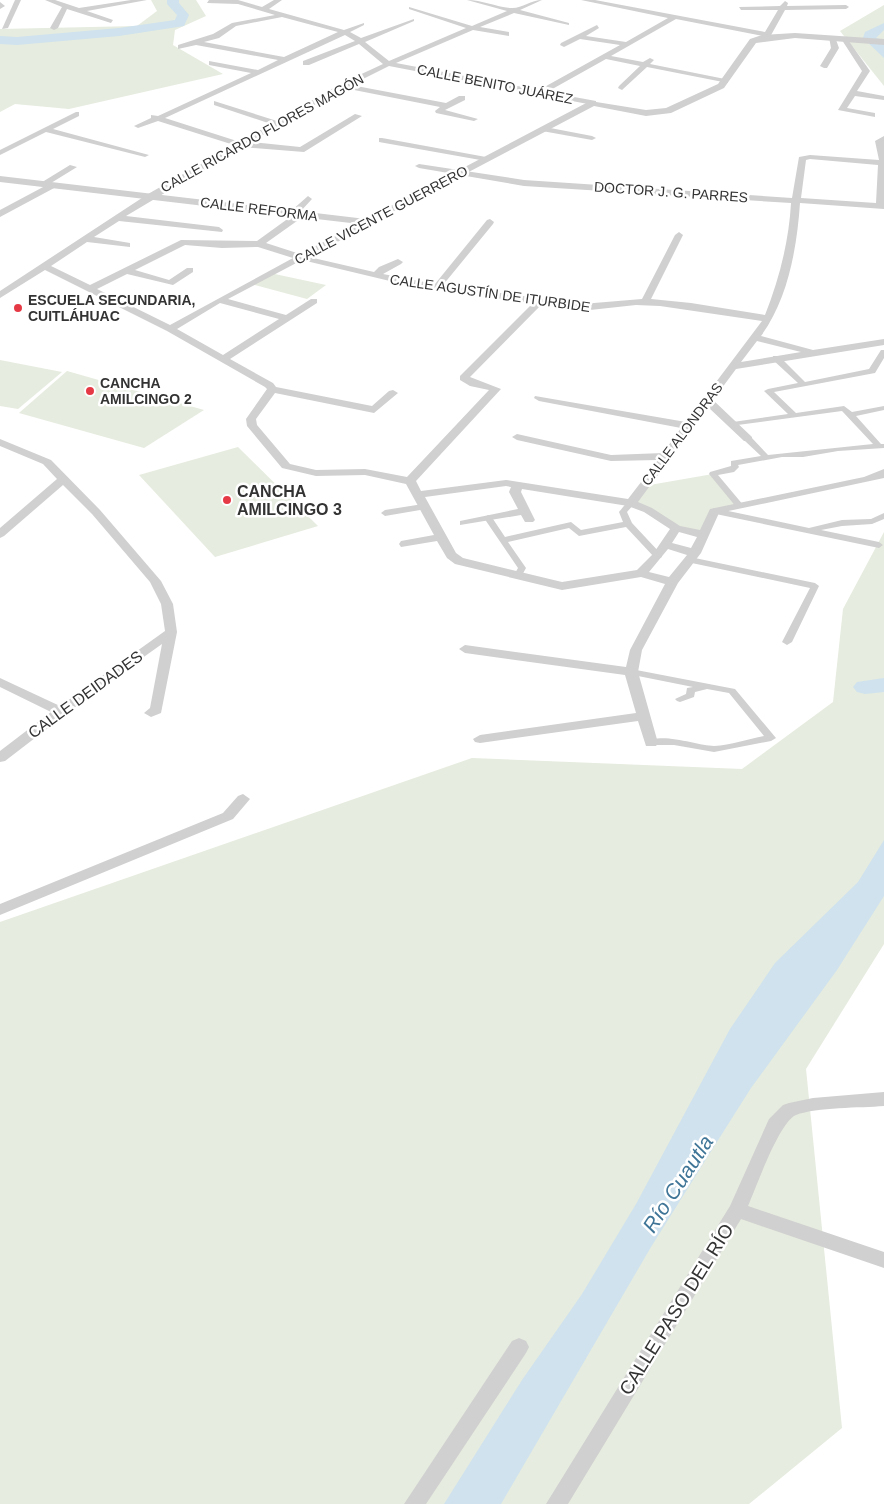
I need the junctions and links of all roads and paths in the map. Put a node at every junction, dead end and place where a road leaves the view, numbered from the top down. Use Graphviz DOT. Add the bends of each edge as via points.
graph roads {
  1 [pos="18,0"];
  2 [pos="48,0"];
  3 [pos="144,0"];
  4 [pos="280,0"];
  5 [pos="470,0"];
  6 [pos="539,0"];
  7 [pos="584,0"];
  8 [pos="788,0"];
  9 [pos="236,1"];
  10 [pos="208,2"];
  11 [pos="66,5"];
  12 [pos="846,6"];
  13 [pos="263,8"];
  14 [pos="411,8"];
  15 [pos="741,8"];
  16 [pos="781,8"];
  17 [pos="79,10"];
  18 [pos="512,12"];
  19 [pos="287,15"];
  20 [pos="675,17"];
  21 [pos="412,20"];
  22 [pos="110,22"];
  23 [pos="362,24"];
  24 [pos="567,24"];
  25 [pos="597,27"];
  26 [pos="4,28"];
  27 [pos="54,28"];
  28 [pos="472,28"];
  29 [pos="345,32"];
  30 [pos="506,34"];
  31 [pos="766,36"];
  32 [pos="580,37"];
  33 [pos="832,38"];
  34 [pos="843,39"];
  35 [pos="360,40"];
  36 [pos="884,42"];
  37 [pos="196,43"];
  38 [pos="628,44"];
  39 [pos="564,45"];
  40 [pos="181,47"];
  41 [pos="606,57"];
  42 [pos="652,58"];
  43 [pos="288,60"];
  44 [pos="212,63"];
  45 [pos="306,63"];
  46 [pos="388,64"];
  47 [pos="646,65"];
  48 [pos="824,66"];
  49 [pos="259,72"];
  50 [pos="725,81"];
  51 [pos="343,86"];
  52 [pos="622,88"];
  53 [pos="540,93"];
  54 [pos="853,93"];
  55 [pos="462,98"];
  56 [pos="884,98"];
  57 [pos="217,103"];
  58 [pos="593,103"];
  59 [pos="448,106"];
  60 [pos="76,114"];
  61 [pos="146,114"];
  62 [pos="872,115"];
  63 [pos="358,116"];
  64 [pos="159,118"];
  65 [pos="474,119"];
  66 [pos="279,124"];
  67 [pos="138,126"];
  68 [pos="545,129"];
  69 [pos="47,130"];
  70 [pos="592,138"];
  71 [pos="882,139"];
  72 [pos="243,144"];
  73 [pos="377,149"];
  74 [pos="0,153"];
  75 [pos="146,155"];
  76 [pos="486,159"];
  77 [pos="881,163"];
  78 [pos="419,166"];
  79 [pos="73,167"];
  80 [pos="458,173"];
  81 [pos="0,178"];
  82 [pos="48,184"];
  83 [pos="151,196"];
  84 [pos="308,199"];
  85 [pos="796,200"];
  86 [pos="882,206"];
  87 [pos="0,214"];
  88 [pos="297,214"];
  89 [pos="119,218"];
  90 [pos="368,222"];
  91 [pos="490,222"];
  92 [pos="219,230"];
  93 [pos="679,235"];
  94 [pos="86,239"];
  95 [pos="259,244"];
  96 [pos="127,245"];
  97 [pos="303,258"];
  98 [pos="398,262"];
  99 [pos="45,266"];
  100 [pos="125,270"];
  101 [pos="190,270"];
  102 [pos="375,276"];
  103 [pos="437,287"];
  104 [pos="89,289"];
  105 [pos="0,295"];
  106 [pos="220,300"];
  107 [pos="314,301"];
  108 [pos="540,301"];
  109 [pos="645,302"];
  110 [pos="288,318"];
  111 [pos="768,319"];
  112 [pos="170,329"];
  113 [pos="754,337"];
  114 [pos="884,342"];
  115 [pos="814,352"];
  116 [pos="884,352"];
  117 [pos="776,358"];
  118 [pos="223,359"];
  119 [pos="733,366"];
  120 [pos="802,384"];
  121 [pos="272,389"];
  122 [pos="393,393"];
  123 [pos="539,398"];
  124 [pos="708,401"];
  125 [pos="884,408"];
  126 [pos="794,415"];
  127 [pos="850,415"];
  128 [pos="733,424"];
  129 [pos="689,426"];
  130 [pos="517,437"];
  131 [pos="748,439"];
  132 [pos="0,442"];
  133 [pos="881,445"];
  134 [pos="666,456"];
  135 [pos="766,458"];
  136 [pos="883,476"];
  137 [pos="64,478"];
  138 [pos="410,481"];
  139 [pos="518,484"];
  140 [pos="417,494"];
  141 [pos="631,503"];
  142 [pos="740,506"];
  143 [pos="423,507"];
  144 [pos="714,511"];
  145 [pos="385,513"];
  146 [pos="527,516"];
  147 [pos="884,516"];
  148 [pos="488,518"];
  149 [pos="464,523"];
  150 [pos="628,524"];
  151 [pos="676,528"];
  152 [pos="539,531"];
  153 [pos="808,531"];
  154 [pos="0,534"];
  155 [pos="704,535"];
  156 [pos="440,537"];
  157 [pos="504,540"];
  158 [pos="405,544"];
  159 [pos="665,545"];
  160 [pos="879,545"];
  161 [pos="658,556"];
  162 [pos="692,556"];
  163 [pos="641,573"];
  164 [pos="518,575"];
  165 [pos="672,582"];
  166 [pos="171,632"];
  167 [pos="787,642"];
  168 [pos="465,649"];
  169 [pos="631,672"];
  170 [pos="0,682"];
  171 [pos="711,686"];
  172 [pos="680,699"];
  173 [pos="60,712"];
  174 [pos="151,712"];
  175 [pos="643,716"];
  176 [pos="480,739"];
  177 [pos="651,743"];
  178 [pos="0,758"];
  179 [pos="243,799"];
  180 [pos="0,910"];
  181 [pos="884,1099"];
  182 [pos="737,1210"];
  183 [pos="884,1260"];
  184 [pos="518,1347"];
  185 [pos="414,1504"];
  186 [pos="556,1504"];
  1 -- 26 [label="street"];
  2 -- 11 [label="street"];
  3 -- 17 [label="street"];
  4 -- 13 [label="street"];
  5 -- 18 [label="street"];
  6 -- 18 [label="street, CALLE RICARDO FLORES MAGÓN"];
  7 -- 20 [label="street"];
  8 -- 16 [label="street"];
  9 -- 10 [label="street, CALLE BENITO JUÁREZ"];
  9 -- 13 [label="street, CALLE BENITO JUÁREZ"];
  11 -- 17 [label="street"];
  11 -- 27 [label="street"];
  12 -- 16 [label="street"];
  13 -- 19 [label="street, CALLE BENITO JUÁREZ"];
  14 -- 28 [label="street"];
  15 -- 16 [label="street"];
  16 -- 31 [label="street"];
  17 -- 22 [label="street"];
  18 -- 24 [label="street"];
  18 -- 28 [label="street, CALLE RICARDO FLORES MAGÓN"];
  19 -- 29 [label="street, CALLE BENITO JUÁREZ"];
  19 -- 37 [label="street" via="244,20"];
  20 -- 31 [label="street"];
  20 -- 38 [label="street"];
  21 -- 35 [label="street"];
  23 -- 29 [label="street"];
  25 -- 32 [label="street"];
  28 -- 30 [label="street"];
  28 -- 46 [label="street, CALLE RICARDO FLORES MAGÓN"];
  29 -- 35 [label="street, CALLE BENITO JUÁREZ"];
  29 -- 43 [label="street"];
  31 -- 33 [label="street"];
  31 -- 50 [label="street, CALLE BENITO JUÁREZ" via="753,42"];
  32 -- 38 [label="street"];
  32 -- 39 [label="street"];
  33 -- 34 [label="street"];
  33 -- 48 [label="street" via="835,48"];
  34 -- 36 [label="street"];
  34 -- 54 [label="street" via="866,71"];
  35 -- 45 [label="street"];
  35 -- 46 [label="street, CALLE BENITO JUÁREZ"];
  37 -- 40 [label="street"];
  37 -- 43 [label="street"];
  38 -- 41 [label="street"];
  41 -- 47 [label="street"];
  41 -- 53 [label="street"];
  42 -- 47 [label="street"];
  43 -- 49 [label="street"];
  44 -- 49 [label="street"];
  46 -- 51 [label="street, CALLE RICARDO FLORES MAGÓN"];
  46 -- 53 [label="street, CALLE BENITO JUÁREZ"];
  47 -- 50 [label="street"];
  47 -- 52 [label="street"];
  49 -- 64 [label="street"];
  50 -- 58 [label="street, CALLE BENITO JUÁREZ" via="721,86 661,112 646,113"];
  51 -- 59 [label="street"];
  51 -- 66 [label="street, CALLE RICARDO FLORES MAGÓN"];
  53 -- 58 [label="street, CALLE BENITO JUÁREZ"];
  54 -- 56 [label="street"];
  54 -- 62 [label="street" via="842,110"];
  55 -- 59 [label="street"];
  57 -- 66 [label="street"];
  58 -- 68 [label="street, CALLE VICENTE GUERRERO"];
  59 -- 65 [label="street" via="435,113"];
  60 -- 69 [label="street"];
  61 -- 64 [label="street"];
  63 -- 72 [label="street" via="301,150"];
  64 -- 67 [label="street"];
  64 -- 72 [label="street"];
  66 -- 72 [label="street, CALLE RICARDO FLORES MAGÓN"];
  68 -- 70 [label="street"];
  68 -- 76 [label="street, CALLE VICENTE GUERRERO"];
  69 -- 74 [label="street"];
  69 -- 75 [label="street"];
  71 -- 77 [label="street"];
  72 -- 83 [label="street, CALLE RICARDO FLORES MAGÓN"];
  73 -- 76 [label="street" via="386,140"];
  76 -- 80 [label="street, CALLE VICENTE GUERRERO"];
  77 -- 85 [label="street, CALLE ALONDRAS" via="805,157 802,159"];
  77 -- 86 [label="street"];
  78 -- 80 [label="street, DOCTOR J. G. PARRES"];
  79 -- 82 [label="street"];
  80 -- 85 [label="street, DOCTOR J. G. PARRES" via="524,183"];
  80 -- 90 [label="street, CALLE VICENTE GUERRERO"];
  81 -- 82 [label="street, CALLE REFORMA"];
  82 -- 83 [label="street, CALLE REFORMA"];
  82 -- 87 [label="street"];
  83 -- 88 [label="street, CALLE REFORMA"];
  83 -- 89 [label="street, CALLE RICARDO FLORES MAGÓN"];
  84 -- 88 [label="street"];
  85 -- 86 [label="street, DOCTOR J. G. PARRES"];
  85 -- 111 [label="street, CALLE ALONDRAS" via="786,266"];
  88 -- 90 [label="street, CALLE REFORMA"];
  88 -- 95 [label="street"];
  89 -- 92 [label="street"];
  89 -- 94 [label="street, CALLE RICARDO FLORES MAGÓN"];
  90 -- 97 [label="street, CALLE VICENTE GUERRERO"];
  91 -- 103 [label="street"];
  93 -- 109 [label="street"];
  94 -- 96 [label="street"];
  94 -- 99 [label="street, CALLE RICARDO FLORES MAGÓN"];
  95 -- 97 [label="street, CALLE AGUSTÍN DE ITURBIDE"];
  95 -- 100 [label="street" via="184,242"];
  97 -- 102 [label="street, CALLE AGUSTÍN DE ITURBIDE"];
  97 -- 106 [label="street, CALLE VICENTE GUERRERO"];
  98 -- 102 [label="street"];
  99 -- 104 [label="street"];
  99 -- 105 [label="street, CALLE RICARDO FLORES MAGÓN"];
  100 -- 101 [label="street" via="170,283"];
  100 -- 104 [label="street"];
  102 -- 103 [label="street, CALLE AGUSTÍN DE ITURBIDE"];
  103 -- 108 [label="street, CALLE AGUSTÍN DE ITURBIDE"];
  104 -- 112 [label="street"];
  106 -- 110 [label="street"];
  106 -- 112 [label="street, CALLE VICENTE GUERRERO"];
  107 -- 110 [label="street"];
  108 -- 109 [label="street, CALLE AGUSTÍN DE ITURBIDE" via="594,308"];
  108 -- 138 [label="street" via="464,378 496,389"];
  109 -- 111 [label="street, CALLE AGUSTÍN DE ITURBIDE"];
  110 -- 118 [label="street"];
  111 -- 113 [label="street, CALLE ALONDRAS"];
  112 -- 118 [label="street"];
  113 -- 115 [label="street"];
  113 -- 119 [label="street, CALLE ALONDRAS"];
  114 -- 115 [label="street, CALLE ALONDRAS"];
  115 -- 117 [label="street, CALLE ALONDRAS"];
  116 -- 120 [label="street" via="872,371"];
  117 -- 119 [label="street, CALLE ALONDRAS"];
  117 -- 120 [label="street"];
  118 -- 121 [label="street"];
  119 -- 124 [label="street, CALLE ALONDRAS"];
  120 -- 126 [label="street" via="768,391"];
  121 -- 122 [label="street" via="374,410"];
  121 -- 138 [label="street" via="251,419 252,426 286,466 316,472 365,472"];
  123 -- 129 [label="street"];
  124 -- 128 [label="street"];
  124 -- 129 [label="street, CALLE ALONDRAS"];
  125 -- 127 [label="street"];
  126 -- 127 [label="street" via="844,408"];
  126 -- 128 [label="street"];
  127 -- 133 [label="street"];
  128 -- 131 [label="street"];
  129 -- 134 [label="street, CALLE ALONDRAS"];
  130 -- 134 [label="street" via="611,458"];
  131 -- 135 [label="street"];
  132 -- 137 [label="street" via="47,462"];
  133 -- 135 [label="street"];
  134 -- 141 [label="street, CALLE ALONDRAS"];
  135 -- 142 [label="street" via="734,463 731,470 713,474"];
  136 -- 142 [label="street"];
  137 -- 154 [label="street"];
  137 -- 166 [label="street" via="155,581 167,604"];
  138 -- 140 [label="street"];
  139 -- 140 [label="street" via="506,482"];
  139 -- 141 [label="street"];
  139 -- 146 [label="street" via="515,492"];
  140 -- 143 [label="street"];
  141 -- 150 [label="street" via="623,512"];
  141 -- 151 [label="street"];
  142 -- 144 [label="street"];
  143 -- 145 [label="street"];
  143 -- 156 [label="street"];
  144 -- 153 [label="street"];
  144 -- 155 [label="street"];
  146 -- 148 [label="street"];
  146 -- 152 [label="street"];
  147 -- 153 [label="street" via="872,521 842,523"];
  148 -- 149 [label="street"];
  148 -- 157 [label="street"];
  150 -- 152 [label="street" via="579,533 572,525"];
  150 -- 161 [label="street"];
  151 -- 155 [label="street"];
  151 -- 159 [label="street"];
  152 -- 157 [label="street"];
  153 -- 160 [label="street"];
  155 -- 162 [label="street"];
  156 -- 158 [label="street"];
  156 -- 164 [label="street" via="459,560"];
  157 -- 164 [label="street" via="522,568"];
  159 -- 161 [label="street"];
  159 -- 162 [label="street"];
  161 -- 163 [label="street"];
  162 -- 165 [label="street"];
  162 -- 167 [label="street" via="815,586"];
  163 -- 164 [label="street" via="562,586"];
  163 -- 165 [label="street"];
  165 -- 169 [label="street" via="636,650"];
  166 -- 173 [label="street, CALLE DEIDADES"];
  166 -- 174 [label="street" via="156,710"];
  168 -- 169 [label="street"];
  169 -- 171 [label="street"];
  169 -- 175 [label="street"];
  170 -- 173 [label="street"];
  171 -- 172 [label="street" via="690,690 691,695"];
  171 -- 177 [label="street" via="732,690 771,738 714,749 674,742"];
  173 -- 178 [label="street, CALLE DEIDADES"];
  175 -- 176 [label="street"];
  175 -- 177 [label="street"];
  179 -- 180 [label="street" via="228,816"];
  181 -- 182 [label="street, CALLE PASO DEL RÍO" via="789,1110 775,1124"];
  182 -- 183 [label="street"];
  182 -- 186 [label="street, CALLE PASO DEL RÍO"];
  184 -- 185 [label="street"];
}
